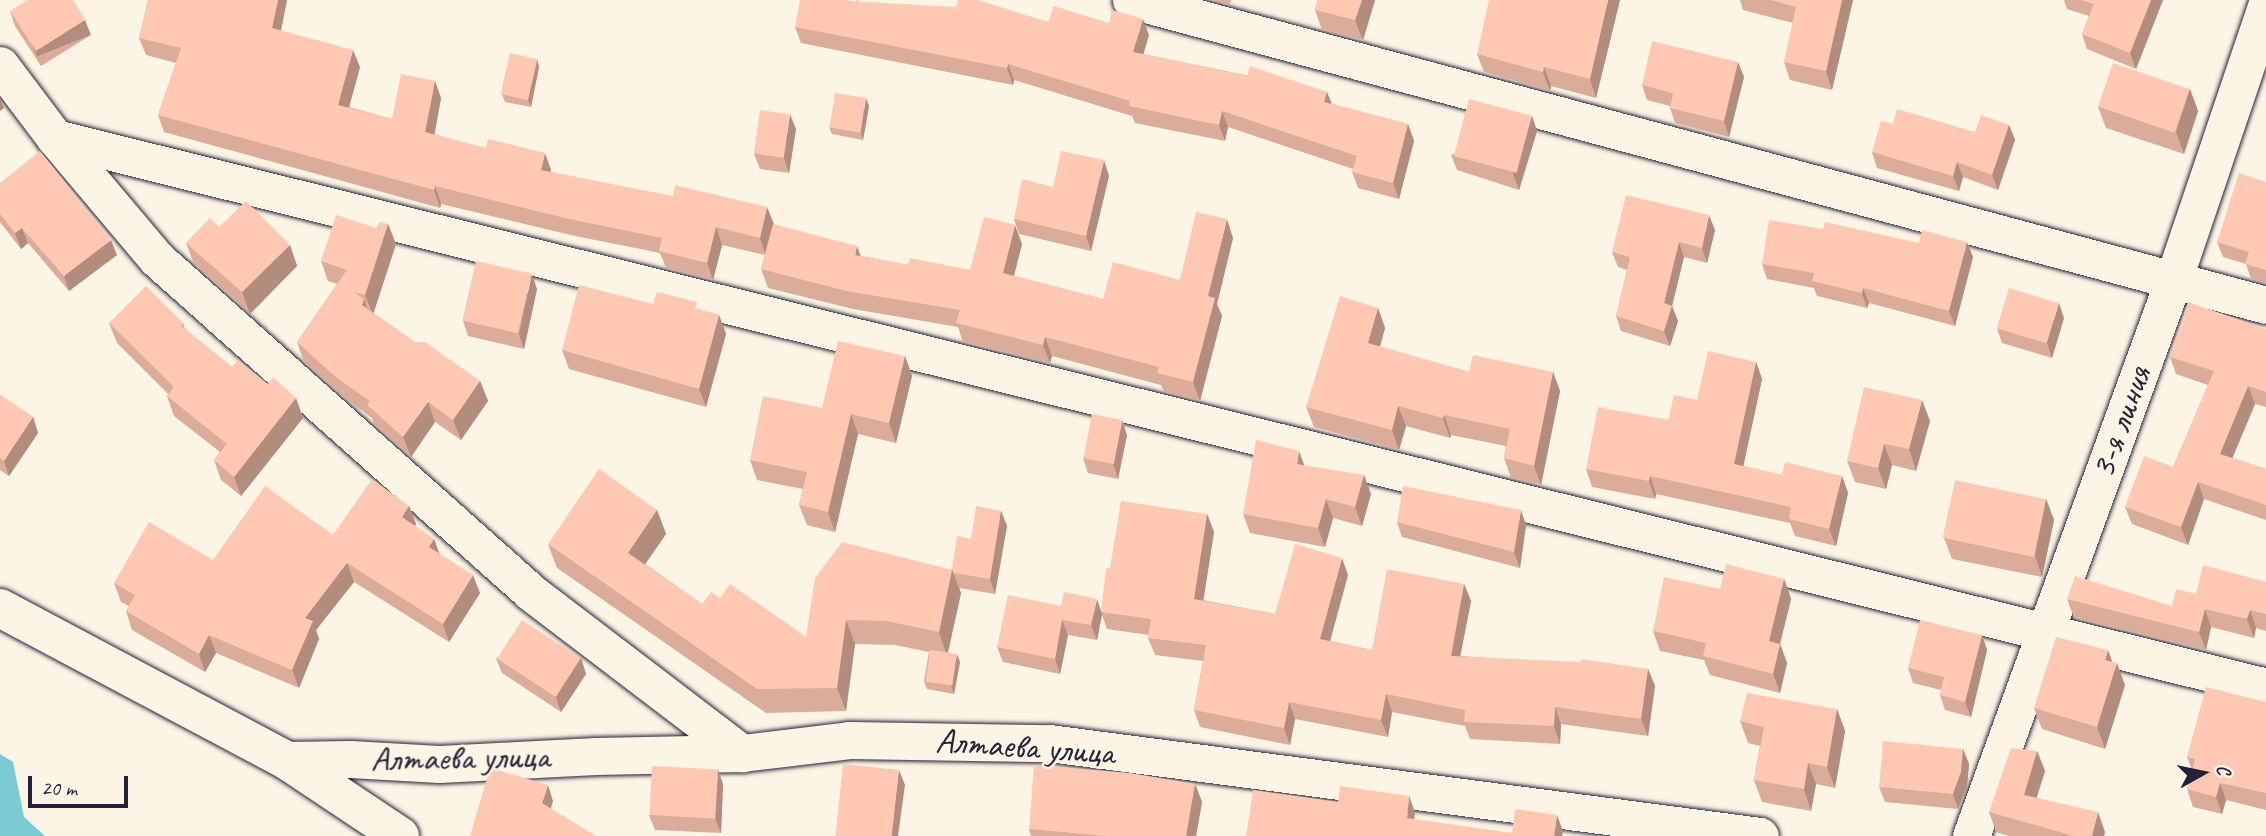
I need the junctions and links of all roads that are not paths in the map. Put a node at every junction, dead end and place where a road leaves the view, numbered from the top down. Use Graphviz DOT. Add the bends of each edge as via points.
graph roads {
  1 [pos="1131,0"];
  2 [pos="2266,6"];
  3 [pos="0,65"];
  4 [pos="55,138"];
  5 [pos="2173,281"];
  6 [pos="2266,305"];
  7 [pos="0,608"];
  8 [pos="2045,631"];
  9 [pos="2266,687"];
  10 [pos="742,753"];
  11 [pos="286,760"];
  12 [pos="400,836"];
  13 [pos="1760,836"];
  14 [pos="1971,836"];
  1 -- 5 [label="street"];
  2 -- 5 [label="street, 3-я линия"];
  3 -- 4 [label="street"];
  4 -- 8 [label="street"];
  4 -- 10 [label="street" via="167,268 529,591"];
  5 -- 6 [label="street"];
  5 -- 8 [label="street, 3-я линия"];
  7 -- 11 [label="street"];
  8 -- 9 [label="street"];
  8 -- 14 [label="street, 3-я линия"];
  10 -- 11 [label="street, Алтаева улица" via="439,764"];
  10 -- 13 [label="street, Алтаева улица" via="849,740 1049,743"];
  11 -- 12 [label="street"];
}
